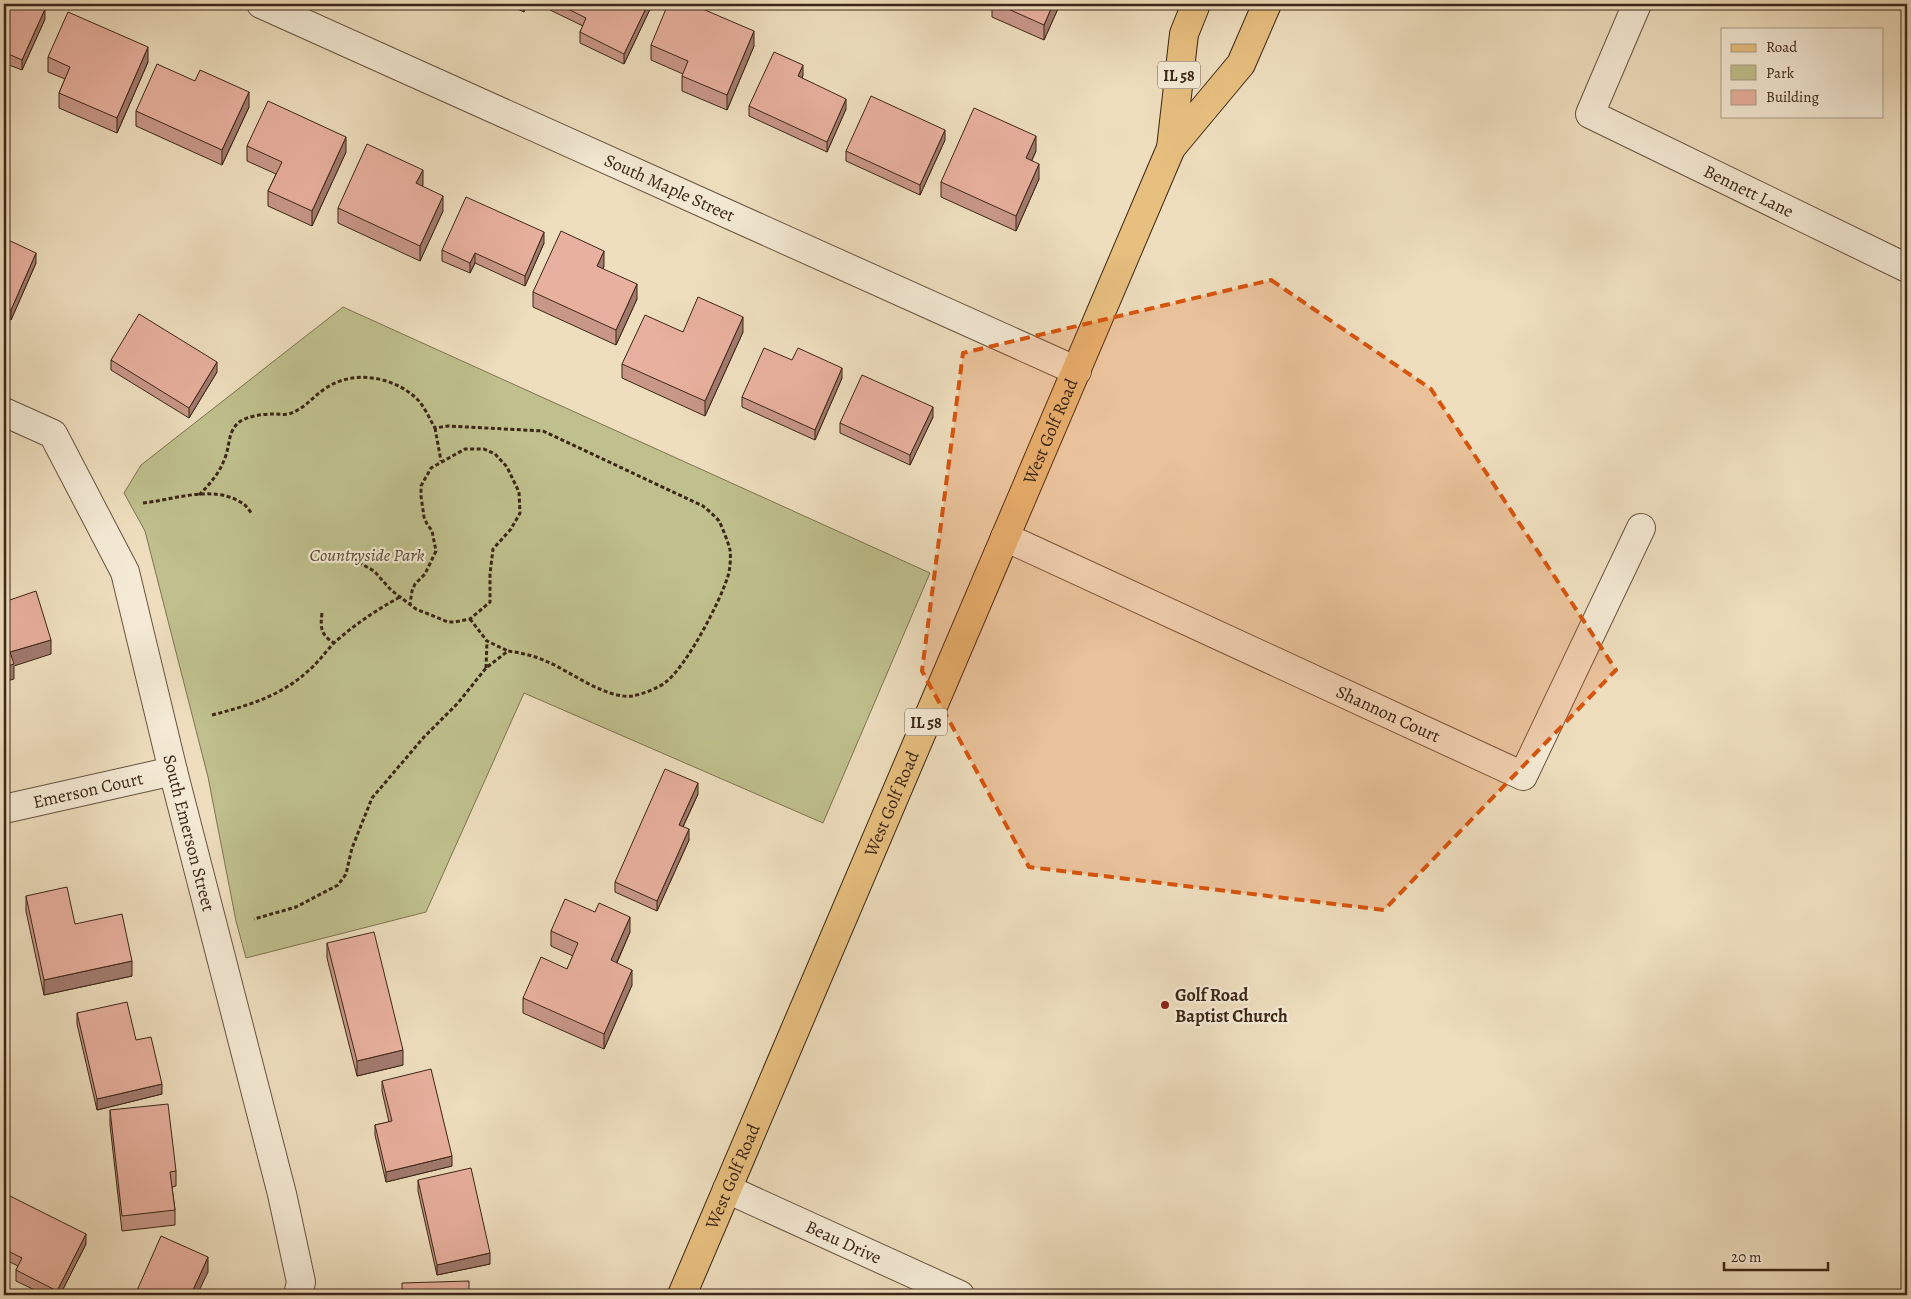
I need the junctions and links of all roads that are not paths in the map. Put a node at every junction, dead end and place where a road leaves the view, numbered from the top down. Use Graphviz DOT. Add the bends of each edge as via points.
graph roads {
  1 [pos="261,4"];
  2 [pos="1196,4"];
  3 [pos="1266,4"];
  4 [pos="1638,4"];
  5 [pos="1171,148"];
  6 [pos="1907,268"];
  7 [pos="1076,371"];
  8 [pos="4,412"];
  9 [pos="1641,528"];
  10 [pos="1005,537"];
  11 [pos="173,771"];
  12 [pos="4,809"];
  13 [pos="727,1188"];
  14 [pos="298,1295"];
  15 [pos="682,1295"];
  16 [pos="960,1295"];
  1 -- 7 [label="street, South Maple Street"];
  2 -- 5 [label="main road, West Golf Road / IL 58" via="1184,34"];
  3 -- 5 [label="main road, West Golf Road / IL 58" via="1241,64"];
  4 -- 6 [label="street, Bennett Lane" via="1590,114"];
  5 -- 7 [label="main road, West Golf Road / IL 58"];
  7 -- 10 [label="main road, West Golf Road / IL 58"];
  8 -- 11 [label="street, South Emerson Street" via="53,434 125,572"];
  9 -- 10 [label="street, Shannon Court" via="1523,776"];
  10 -- 13 [label="main road, West Golf Road / IL 58"];
  11 -- 12 [label="street, Emerson Court"];
  11 -- 14 [label="street, South Emerson Street" via="282,1194 301,1282"];
  13 -- 15 [label="main road, West Golf Road / IL 58"];
  13 -- 16 [label="street, Beau Drive"];
}
